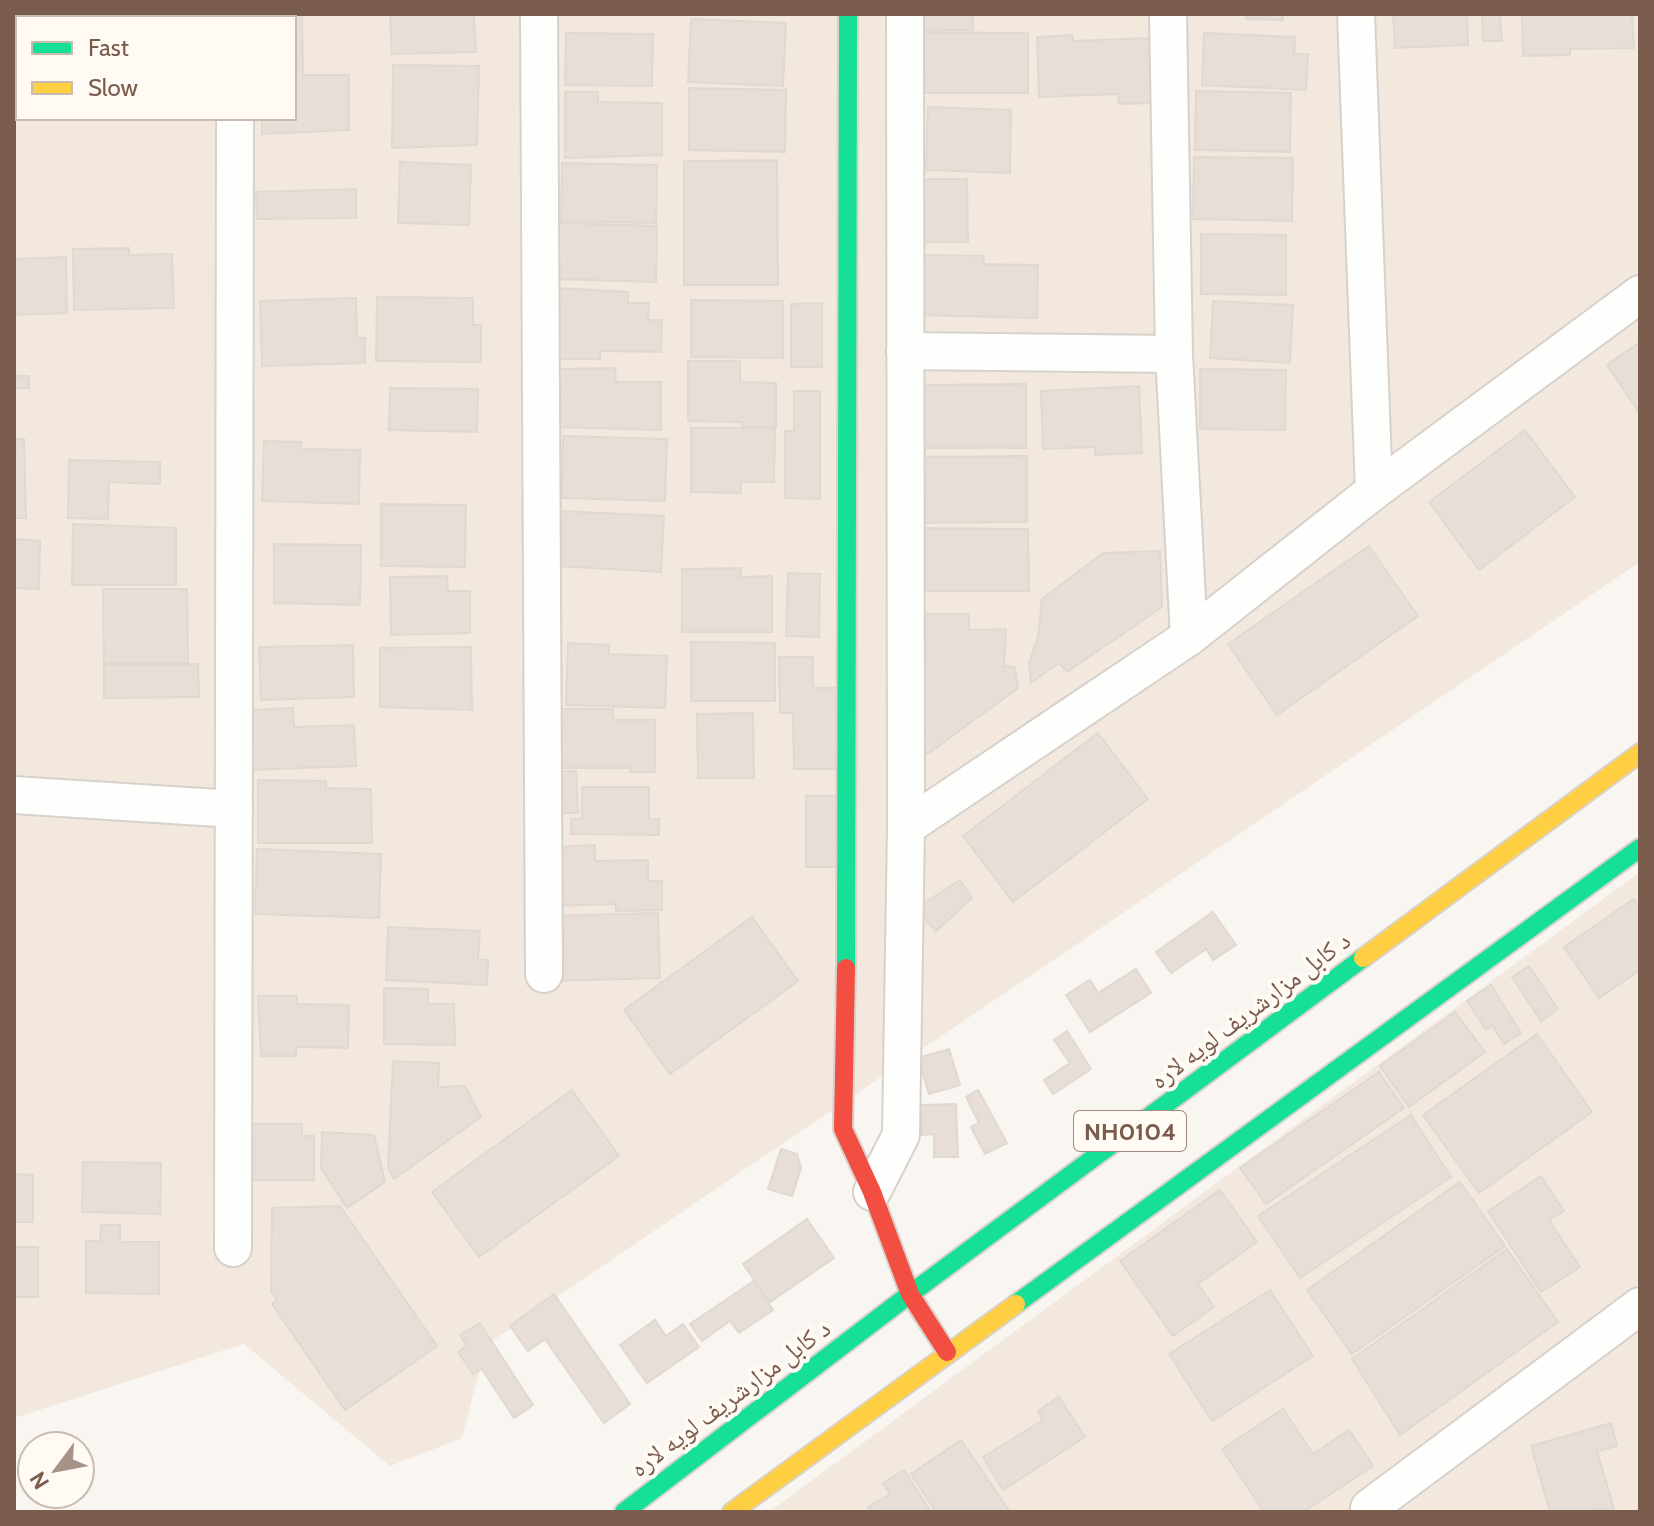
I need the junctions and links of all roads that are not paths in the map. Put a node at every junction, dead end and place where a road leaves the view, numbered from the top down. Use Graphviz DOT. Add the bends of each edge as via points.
graph roads {
  1 [pos="539,14"];
  2 [pos="848,14"];
  3 [pos="905,14"];
  4 [pos="1168,14"];
  5 [pos="1356,14"];
  6 [pos="235,120"];
  7 [pos="1640,294"];
  8 [pos="905,351"];
  9 [pos="1174,354"];
  10 [pos="1374,491"];
  11 [pos="1189,637"];
  12 [pos="1640,753"];
  13 [pos="14,795"];
  14 [pos="234,809"];
  15 [pos="906,827"];
  16 [pos="1640,848"];
  17 [pos="848,881"];
  18 [pos="905,881"];
  19 [pos="544,974"];
  20 [pos="872,1192"];
  21 [pos="233,1248"];
  22 [pos="910,1294"];
  23 [pos="1640,1306"];
  24 [pos="947,1352"];
  25 [pos="624,1512"];
  26 [pos="732,1512"];
  27 [pos="1370,1512"];
  1 -- 19 [label="street"];
  2 -- 17 [label="main road"];
  3 -- 8 [label="street"];
  4 -- 9 [label="street"];
  5 -- 10 [label="street"];
  6 -- 14 [label="street"];
  7 -- 10 [label="street"];
  8 -- 9 [label="street"];
  8 -- 15 [label="street"];
  9 -- 11 [label="street"];
  10 -- 11 [label="street"];
  11 -- 15 [label="street"];
  12 -- 22 [label="main road, د کابل مزارشریف لویه لاره / NH0104"];
  13 -- 14 [label="street"];
  14 -- 21 [label="street"];
  15 -- 18 [label="street"];
  16 -- 24 [label="main road, NH0104"];
  17 -- 18 [label="street"];
  17 -- 20 [label="main road" via="843,1129"];
  18 -- 20 [label="street" via="901,1135"];
  20 -- 22 [label="main road"];
  22 -- 24 [label="main road"];
  22 -- 25 [label="main road, د کابل مزارشریف لویه لاره / NH0104"];
  23 -- 27 [label="street"];
  24 -- 26 [label="main road, NH0104"];
}
